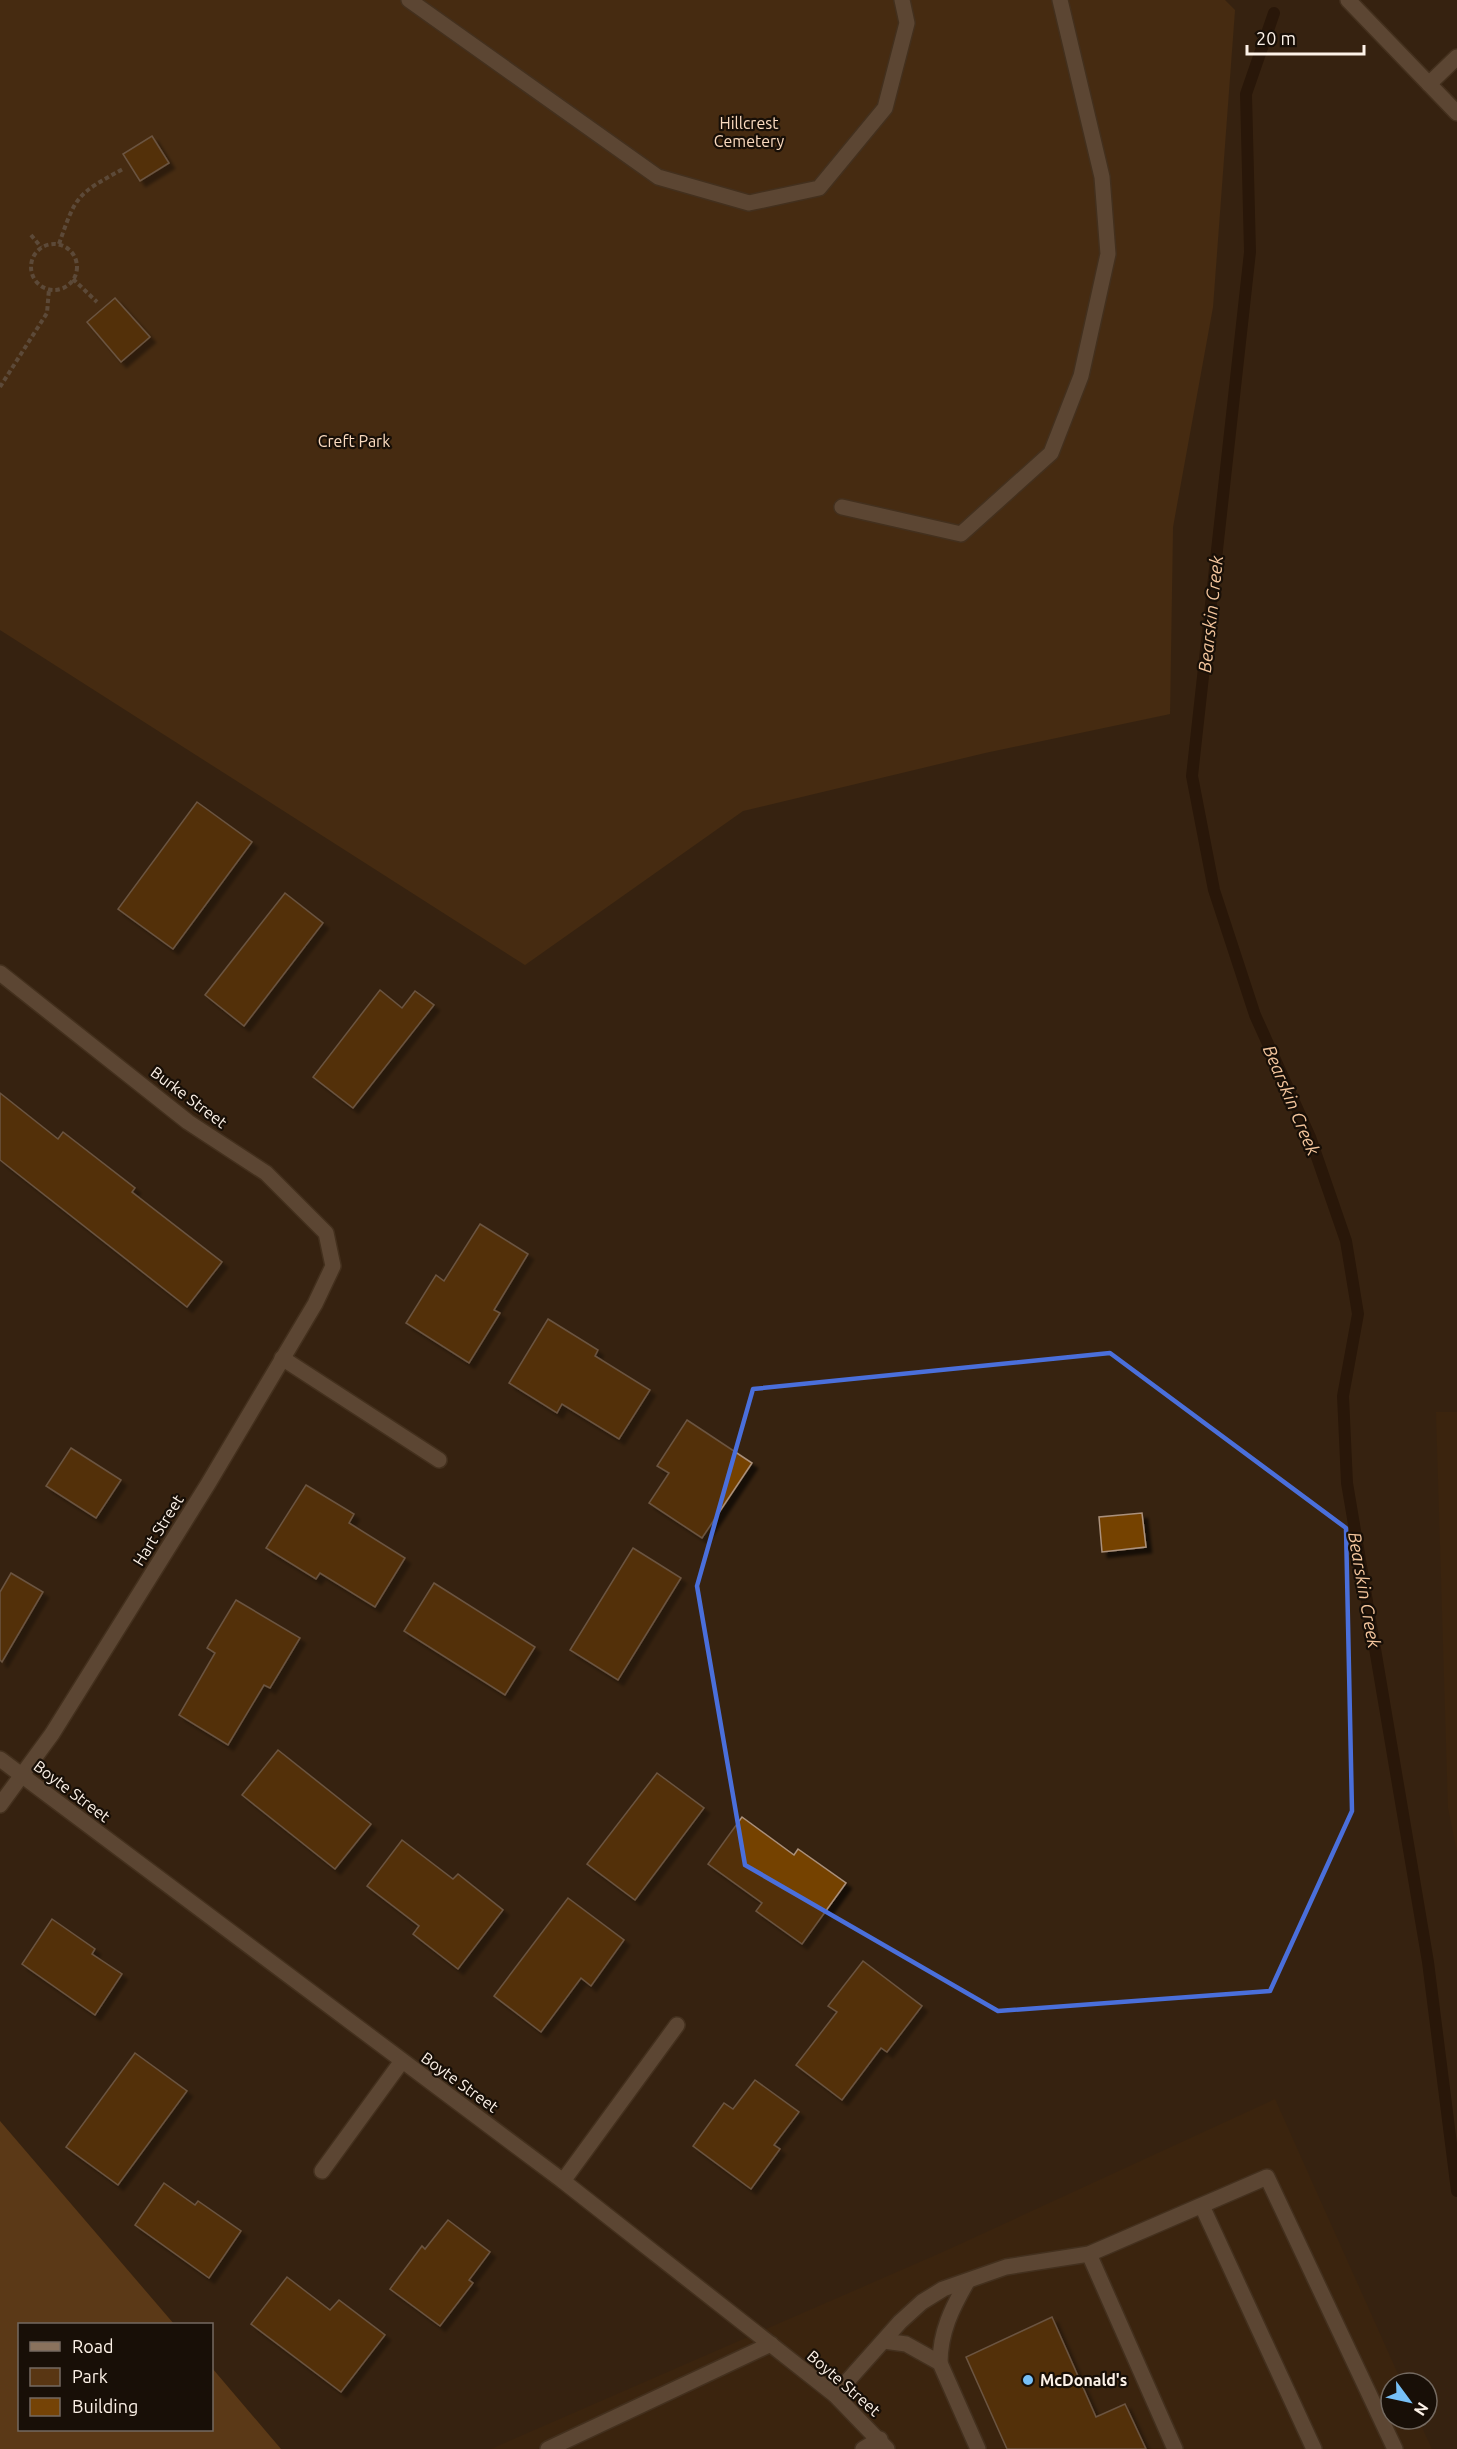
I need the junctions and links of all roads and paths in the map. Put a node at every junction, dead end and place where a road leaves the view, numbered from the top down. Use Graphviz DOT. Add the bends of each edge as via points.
graph roads {
  1 [pos="409,0"];
  2 [pos="902,0"];
  3 [pos="1060,0"];
  4 [pos="1348,0"];
  5 [pos="1457,57"];
  6 [pos="1429,84"];
  7 [pos="1457,113"];
  8 [pos="123,170"];
  9 [pos="32,235"];
  10 [pos="59,244"];
  11 [pos="41,247"];
  12 [pos="74,279"];
  13 [pos="50,289"];
  14 [pos="97,302"];
  15 [pos="0,387"];
  16 [pos="842,507"];
  17 [pos="0,973"];
  18 [pos="333,1266"];
  19 [pos="282,1358"];
  20 [pos="440,1460"];
  21 [pos="0,1759"];
  22 [pos="22,1776"];
  23 [pos="0,1805"];
  24 [pos="677,2025"];
  25 [pos="402,2061"];
  26 [pos="322,2171"];
  27 [pos="563,2181"];
  28 [pos="1202,2206"];
  29 [pos="1089,2254"];
  30 [pos="966,2282"];
  31 [pos="884,2341"];
  32 [pos="771,2344"];
  33 [pos="940,2363"];
  34 [pos="835,2395"];
  35 [pos="883,2444"];
  36 [pos="548,2449"];
  37 [pos="863,2449"];
  38 [pos="978,2449"];
  39 [pos="1175,2449"];
  40 [pos="1314,2449"];
  41 [pos="1395,2449"];
  1 -- 2 [label="street" via="658,177 749,203 819,188 885,108 907,23"];
  3 -- 16 [label="street" via="1102,177 1108,254 1081,375 1051,453 961,534"];
  4 -- 6 [label="street"];
  5 -- 6 [label="street"];
  6 -- 7 [label="street"];
  8 -- 10 [label="path" via="80,194"];
  9 -- 11 [label="path"];
  10 -- 11 [label="path"];
  10 -- 12 [label="path" via="74,254"];
  11 -- 13 [label="path" via="32,262 32,271 35,280"];
  12 -- 13 [label="path" via="58,289"];
  12 -- 14 [label="path"];
  13 -- 15 [label="path" via="47,313"];
  17 -- 18 [label="street, Burke Street" via="188,1122 266,1173 326,1233"];
  18 -- 19 [label="street, Hart Street"];
  19 -- 20 [label="street"];
  19 -- 22 [label="street, Hart Street" via="65,1714"];
  21 -- 22 [label="street, Boyte Street"];
  22 -- 23 [label="street, Hart Street"];
  22 -- 25 [label="street, Boyte Street"];
  24 -- 27 [label="street"];
  25 -- 26 [label="street"];
  25 -- 27 [label="street, Boyte Street"];
  27 -- 32 [label="street, Boyte Street"];
  28 -- 29 [label="street"];
  28 -- 40 [label="street"];
  28 -- 41 [label="street" via="1267,2177"];
  29 -- 30 [label="street" via="1006,2267"];
  29 -- 39 [label="street"];
  30 -- 31 [label="street" via="943,2289 922,2302"];
  30 -- 33 [label="street" via="940,2343"];
  31 -- 33 [label="street" via="906,2344"];
  31 -- 34 [label="street"];
  32 -- 34 [label="street, Boyte Street"];
  32 -- 36 [label="street"];
  33 -- 38 [label="street"];
  34 -- 35 [label="street, Boyte Street"];
  35 -- 37 [label="street"];
}
